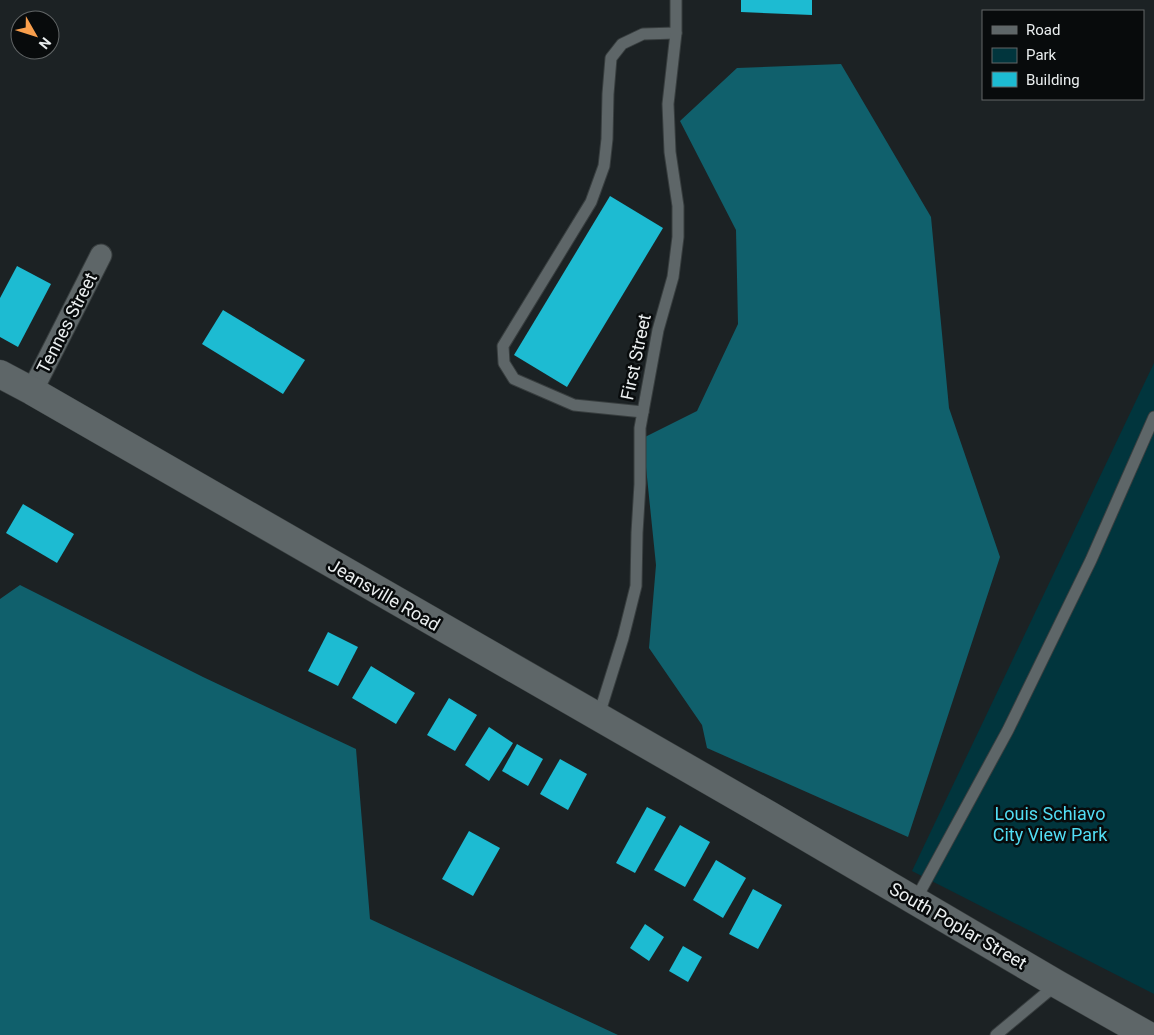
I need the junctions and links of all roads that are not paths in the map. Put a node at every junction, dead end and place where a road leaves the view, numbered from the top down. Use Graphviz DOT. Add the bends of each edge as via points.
graph roads {
  1 [pos="676,0"];
  2 [pos="676,33"];
  3 [pos="101,255"];
  4 [pos="0,374"];
  5 [pos="32,391"];
  6 [pos="643,412"];
  7 [pos="1154,417"];
  8 [pos="598,718"];
  9 [pos="769,815"];
  10 [pos="915,901"];
  11 [pos="1057,984"];
  12 [pos="996,1035"];
  13 [pos="1147,1035"];
  1 -- 2 [label="lane, First Street"];
  2 -- 6 [label="lane, First Street" via="668,104 678,237 674,277 658,330"];
  2 -- 6 [label="lane" via="643,34 622,44 611,58 604,166 591,202 503,346 504,363 514,379 574,405"];
  3 -- 5 [label="street, Tennes Street"];
  4 -- 5 [label="street, Jeansville Road"];
  5 -- 8 [label="street, Jeansville Road"];
  6 -- 8 [label="lane, First Street" via="636,586"];
  7 -- 10 [label="lane" via="1008,730"];
  8 -- 9 [label="street, Jeansville Road"];
  9 -- 10 [label="street, South Poplar Street"];
  10 -- 11 [label="street, South Poplar Street"];
  11 -- 12 [label="lane"];
  11 -- 13 [label="street, South Poplar Street"];
}
